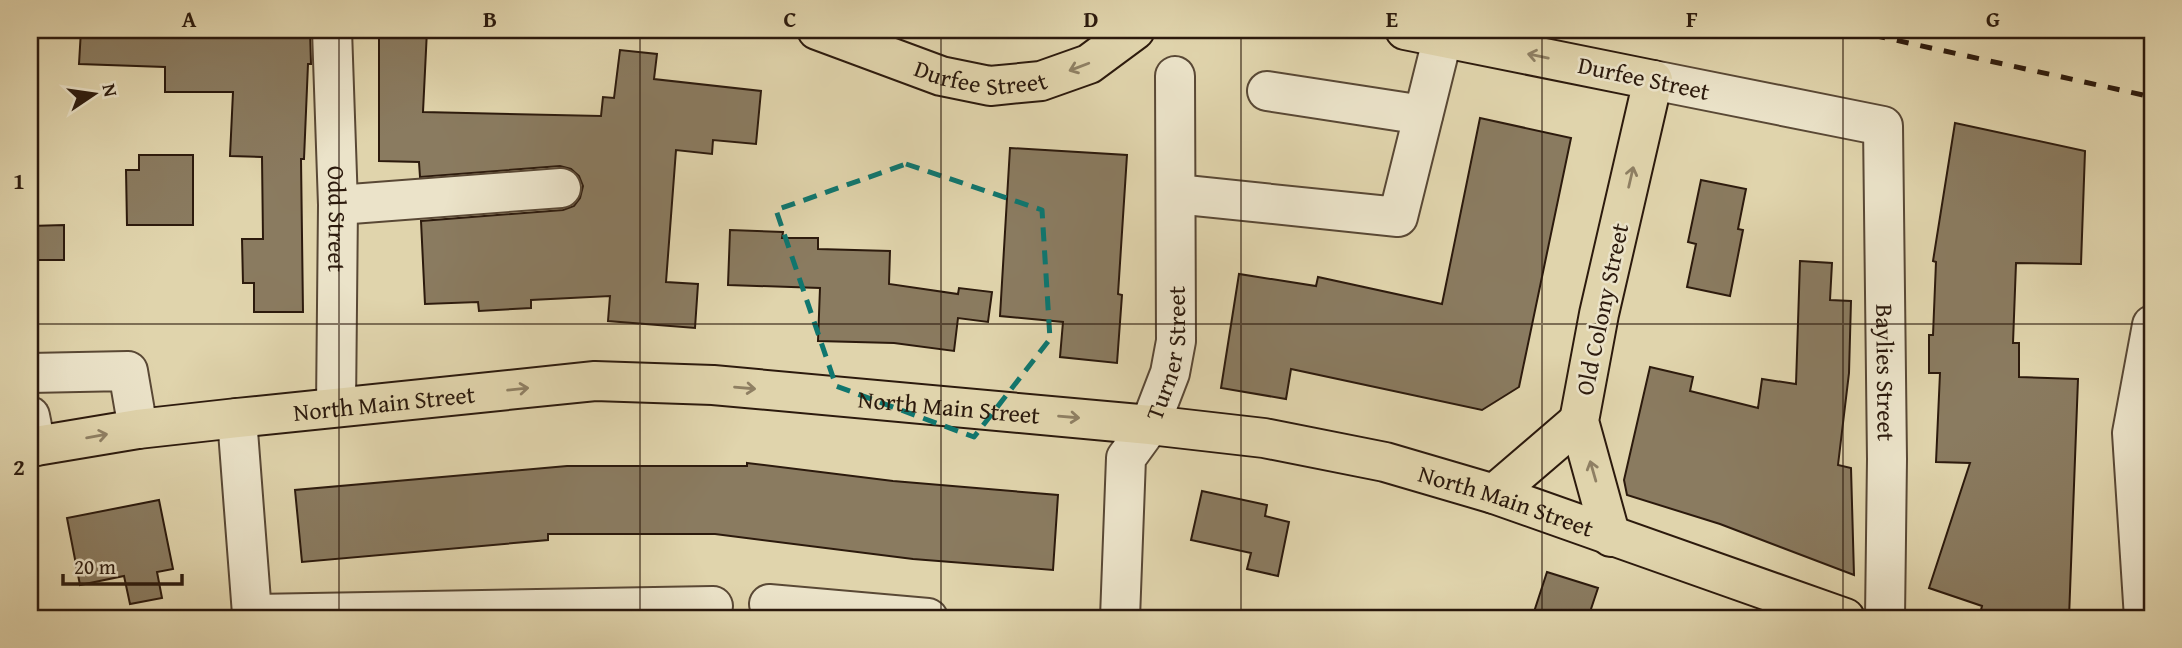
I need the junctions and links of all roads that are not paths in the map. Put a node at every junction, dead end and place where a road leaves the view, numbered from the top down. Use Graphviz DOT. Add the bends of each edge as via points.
graph roads {
  1 [pos="332,30"];
  2 [pos="817,30"];
  3 [pos="1135,30"];
  4 [pos="1405,30"];
  5 [pos="1443,36"];
  6 [pos="1175,76"];
  7 [pos="1653,80"];
  8 [pos="1267,90"];
  9 [pos="1423,115"];
  10 [pos="1883,126"];
  11 [pos="561,188"];
  12 [pos="1176,194"];
  13 [pos="338,205"];
  14 [pos="2152,325"];
  15 [pos="30,373"];
  16 [pos="336,407"];
  17 [pos="237,418"];
  18 [pos="1579,421"];
  19 [pos="1150,425"];
  20 [pos="138,429"];
  21 [pos="32,437"];
  22 [pos="1494,494"];
  23 [pos="2145,514"];
  24 [pos="1611,537"];
  25 [pos="769,604"];
  26 [pos="713,606"];
  27 [pos="2147,615"];
  28 [pos="928,618"];
  29 [pos="1120,618"];
  30 [pos="1845,618"];
  31 [pos="1885,618"];
  1 -- 13 [label="street, Odd Street"];
  3 -- 2 [label="main road, Durfee Street, one-way" via="1089,64 1041,81 990,86 941,76"];
  4 -- 5 [label="main road, Durfee Street"];
  7 -- 5 [label="main road, Durfee Street, one-way"];
  5 -- 9 [label="street"];
  6 -- 12 [label="street, Turner Street"];
  7 -- 10 [label="street, Durfee Street"];
  18 -- 7 [label="main road, Old Colony Street, one-way"];
  8 -- 9 [label="street"];
  9 -- 12 [label="street" via="1398,217"];
  10 -- 31 [label="street, Baylies Street"];
  11 -- 13 [label="street"];
  12 -- 19 [label="street, Turner Street" via="1176,341 1170,373"];
  13 -- 16 [label="street, Odd Street"];
  14 -- 23 [label="street" via="2132,433"];
  15 -- 20 [label="street" via="128,371"];
  16 -- 17 [label="main road, North Main Street"];
  16 -- 19 [label="main road, North Main Street, one-way" via="595,381 665,382"];
  17 -- 20 [label="main road, North Main Street"];
  17 -- 26 [label="street" via="252,614"];
  18 -- 22 [label="main road"];
  24 -- 18 [label="main road, Old Colony Street, one-way"];
  19 -- 22 [label="main road, North Main Street" via="1264,438 1385,462"];
  19 -- 29 [label="street, Turner Street" via="1126,458"];
  21 -- 20 [label="main road, North Main Street, one-way"];
  22 -- 24 [label="main road, North Main Street"];
  23 -- 27 [label="street"];
  24 -- 30 [label="main road, North Main Street"];
  25 -- 28 [label="street"];
}
